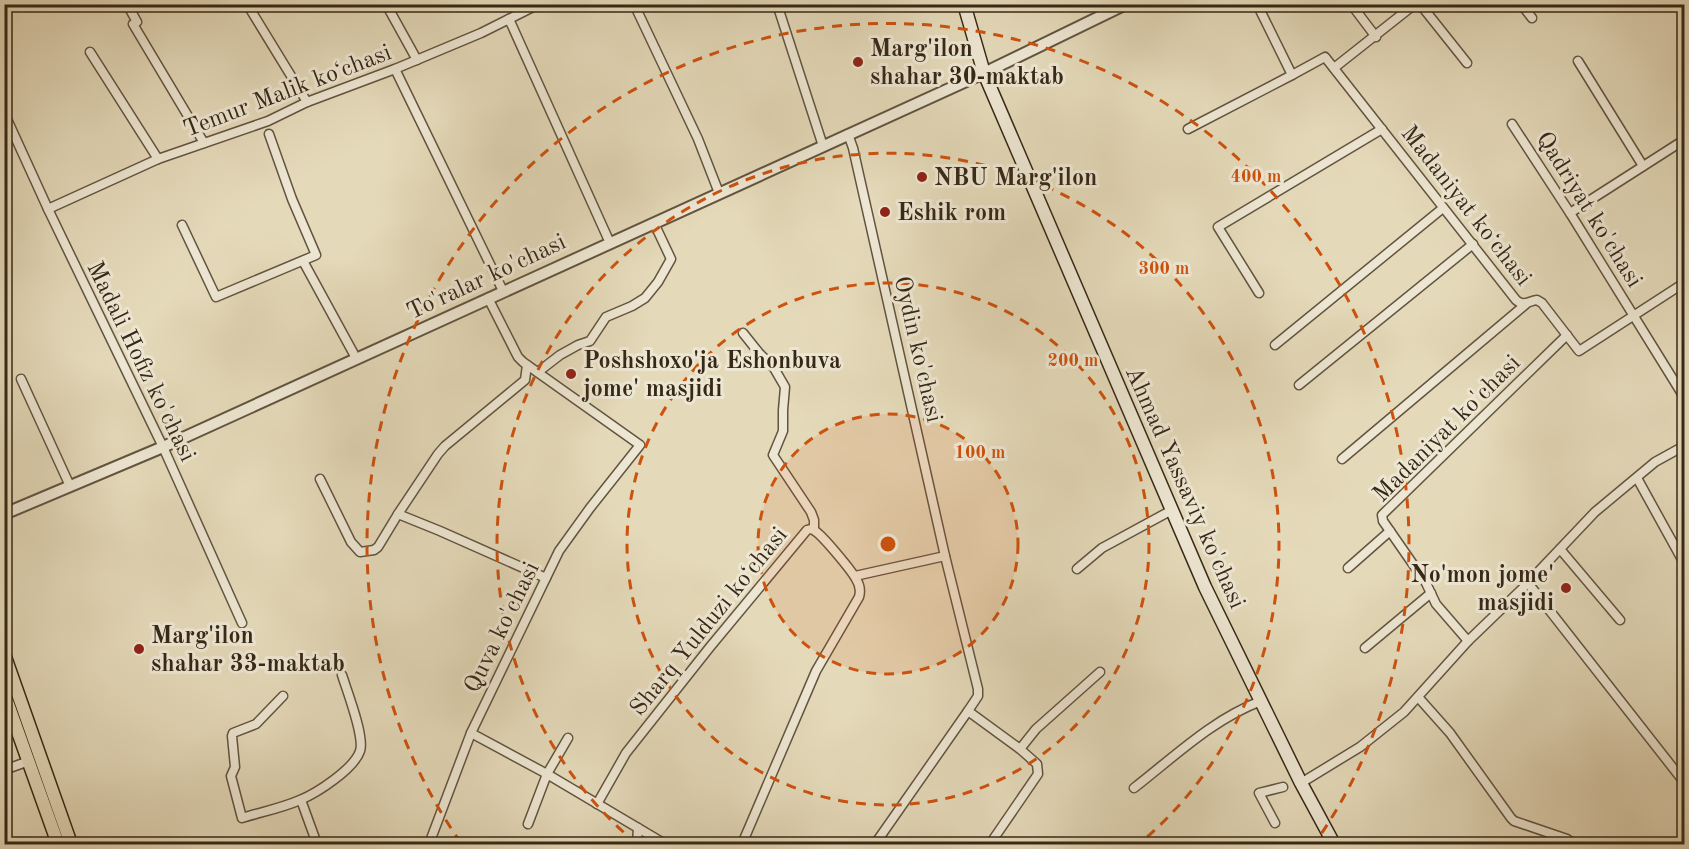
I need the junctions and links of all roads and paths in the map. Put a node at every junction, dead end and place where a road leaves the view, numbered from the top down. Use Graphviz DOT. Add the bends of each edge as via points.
graph roads {
  1 [pos="127,4"];
  2 [pos="247,4"];
  3 [pos="386,4"];
  4 [pos="539,4"];
  5 [pos="634,4"];
  6 [pos="777,4"];
  7 [pos="964,4"];
  8 [pos="1126,4"];
  9 [pos="1257,4"];
  10 [pos="1351,4"];
  11 [pos="1521,4"];
  12 [pos="1414,5"];
  13 [pos="1532,18"];
  14 [pos="509,19"];
  15 [pos="1376,37"];
  16 [pos="90,52"];
  17 [pos="417,60"];
  18 [pos="1578,61"];
  19 [pos="1467,63"];
  20 [pos="1334,68"];
  21 [pos="395,69"];
  22 [pos="984,72"];
  23 [pos="1292,75"];
  24 [pos="307,102"];
  25 [pos="6,117"];
  26 [pos="1512,124"];
  27 [pos="1188,129"];
  28 [pos="1382,129"];
  29 [pos="269,134"];
  30 [pos="848,134"];
  31 [pos="1684,140"];
  32 [pos="204,143"];
  33 [pos="823,146"];
  34 [pos="158,159"];
  35 [pos="1643,166"];
  36 [pos="719,193"];
  37 [pos="1443,207"];
  38 [pos="48,210"];
  39 [pos="1570,213"];
  40 [pos="654,223"];
  41 [pos="182,225"];
  42 [pos="610,243"];
  43 [pos="1473,244"];
  44 [pos="303,261"];
  45 [pos="1684,283"];
  46 [pos="503,291"];
  47 [pos="1259,293"];
  48 [pos="488,298"];
  49 [pos="1526,304"];
  50 [pos="1634,316"];
  51 [pos="743,333"];
  52 [pos="1567,335"];
  53 [pos="1275,345"];
  54 [pos="356,358"];
  55 [pos="527,365"];
  56 [pos="538,372"];
  57 [pos="21,379"];
  58 [pos="1299,385"];
  59 [pos="1684,397"];
  60 [pos="1684,446"];
  61 [pos="163,447"];
  62 [pos="1342,459"];
  63 [pos="1637,478"];
  64 [pos="320,479"];
  65 [pos="70,486"];
  66 [pos="1172,510"];
  67 [pos="4,514"];
  68 [pos="398,514"];
  69 [pos="814,530"];
  70 [pos="1390,531"];
  71 [pos="1560,549"];
  72 [pos="945,556"];
  73 [pos="1684,563"];
  74 [pos="1348,568"];
  75 [pos="1077,569"];
  76 [pos="855,576"];
  77 [pos="546,578"];
  78 [pos="1528,583"];
  79 [pos="1431,593"];
  80 [pos="1620,620"];
  81 [pos="242,623"];
  82 [pos="1468,641"];
  83 [pos="1365,648"];
  84 [pos="4,654"];
  85 [pos="1100,672"];
  86 [pos="342,675"];
  87 [pos="4,693"];
  88 [pos="283,696"];
  89 [pos="1418,697"];
  90 [pos="1261,701"];
  91 [pos="968,711"];
  92 [pos="8,713"];
  93 [pos="471,733"];
  94 [pos="568,738"];
  95 [pos="1020,749"];
  96 [pos="29,761"];
  97 [pos="4,770"];
  98 [pos="547,774"];
  99 [pos="1684,782"];
  100 [pos="1301,783"];
  101 [pos="1283,787"];
  102 [pos="1134,788"];
  103 [pos="301,800"];
  104 [pos="597,804"];
  105 [pos="1275,823"];
  106 [pos="528,824"];
  107 [pos="638,828"];
  108 [pos="58,844"];
  109 [pos="71,844"];
  110 [pos="318,844"];
  111 [pos="429,844"];
  112 [pos="637,844"];
  113 [pos="665,844"];
  114 [pos="742,844"];
  115 [pos="875,844"];
  116 [pos="990,844"];
  117 [pos="1334,844"];
  118 [pos="1574,844"];
  1 -- 32 [label="street" via="137,22 133,24"];
  2 -- 24 [label="street"];
  3 -- 17 [label="street"];
  4 -- 14 [label="street, Temur Malik koʻchasi"];
  5 -- 36 [label="street"];
  6 -- 33 [label="street"];
  7 -- 22 [label="main road, Ahmad Yassaviy ko'chasi"];
  8 -- 22 [label="street, To'ralar ko'chasi"];
  9 -- 23 [label="street"];
  10 -- 15 [label="street"];
  11 -- 13 [label="street"];
  12 -- 15 [label="street"];
  12 -- 19 [label="street"];
  14 -- 17 [label="street, Temur Malik koʻchasi"];
  14 -- 42 [label="street"];
  15 -- 20 [label="street"];
  16 -- 34 [label="street"];
  17 -- 21 [label="street, Temur Malik koʻchasi"];
  18 -- 35 [label="street"];
  20 -- 23 [label="street" via="1325,57"];
  20 -- 28 [label="street, Madaniyat koʻchasi"];
  21 -- 24 [label="street, Temur Malik koʻchasi"];
  21 -- 46 [label="street"];
  22 -- 30 [label="street, To'ralar ko'chasi"];
  22 -- 66 [label="main road, Ahmad Yassaviy ko'chasi"];
  23 -- 27 [label="street"];
  24 -- 32 [label="street, Temur Malik koʻchasi" via="268,121"];
  25 -- 38 [label="street, Madali Hofiz ko'chasi"];
  26 -- 39 [label="street, Qadriyat ko'chasi"];
  28 -- 37 [label="street, Madaniyat koʻchasi"];
  28 -- 47 [label="street" via="1218,227"];
  29 -- 44 [label="street" via="316,255"];
  30 -- 33 [label="street, To'ralar ko'chasi"];
  30 -- 72 [label="street, Oydin ko'chasi"];
  31 -- 35 [label="street"];
  32 -- 34 [label="street, Temur Malik koʻchasi"];
  33 -- 36 [label="street, To'ralar ko'chasi"];
  34 -- 38 [label="street, Temur Malik koʻchasi"];
  35 -- 39 [label="street"];
  36 -- 40 [label="street, To'ralar ko'chasi"];
  37 -- 43 [label="street, Madaniyat koʻchasi"];
  37 -- 53 [label="street"];
  38 -- 61 [label="street, Madali Hofiz ko'chasi"];
  39 -- 50 [label="street, Qadriyat ko'chasi"];
  40 -- 42 [label="street, To'ralar ko'chasi"];
  40 -- 56 [label="street" via="671,259 658,282 645,298 606,317 590,341 560,355"];
  41 -- 44 [label="street" via="216,297"];
  42 -- 46 [label="street, To'ralar ko'chasi"];
  43 -- 49 [label="street, Madaniyat koʻchasi" via="1516,300"];
  43 -- 58 [label="street"];
  44 -- 54 [label="street"];
  45 -- 50 [label="street, Madaniyat koʻchasi"];
  46 -- 48 [label="street, To'ralar ko'chasi"];
  48 -- 54 [label="street, To'ralar ko'chasi"];
  48 -- 55 [label="street" via="518,357"];
  49 -- 52 [label="street, Madaniyat koʻchasi" via="1537,300 1542,303"];
  49 -- 62 [label="street"];
  50 -- 52 [label="street, Madaniyat koʻchasi" via="1579,351"];
  50 -- 59 [label="street, Qadriyat ko'chasi"];
  51 -- 69 [label="street" via="785,387 783,431 773,455 811,512"];
  52 -- 70 [label="street, Madaniyat ko'chasi" via="1382,515"];
  54 -- 61 [label="street, To'ralar ko'chasi"];
  55 -- 56 [label="street"];
  55 -- 68 [label="street" via="525,380 438,454"];
  56 -- 77 [label="street, Quva ko'chasi" via="640,445 559,551"];
  57 -- 65 [label="street"];
  60 -- 63 [label="street" via="1655,462"];
  61 -- 65 [label="street, To'ralar ko'chasi"];
  61 -- 81 [label="street, Madali Hofiz ko'chasi"];
  63 -- 71 [label="street" via="1595,512"];
  63 -- 73 [label="street"];
  64 -- 68 [label="street" via="351,542 360,552 378,547"];
  65 -- 67 [label="street, To'ralar ko'chasi"];
  66 -- 75 [label="street" via="1102,548"];
  66 -- 90 [label="main road, Ahmad Yassaviy ko'chasi" via="1205,588"];
  68 -- 77 [label="street"];
  69 -- 76 [label="street, Sharq Yulduzi koʻchasi"];
  69 -- 104 [label="street, Sharq Yulduzi koʻchasi" via="807,530 626,753"];
  70 -- 74 [label="street"];
  70 -- 79 [label="street, Madaniyat ko'chasi"];
  71 -- 78 [label="street"];
  71 -- 80 [label="street"];
  72 -- 76 [label="street"];
  72 -- 91 [label="street, Oydin ko'chasi" via="978,689"];
  76 -- 114 [label="street" via="861,589 859,597 816,671"];
  77 -- 93 [label="street, Quva ko'chasi"];
  78 -- 82 [label="street"];
  78 -- 99 [label="street"];
  79 -- 82 [label="street, Madaniyat ko'chasi"];
  79 -- 83 [label="street"];
  82 -- 89 [label="street"];
  84 -- 109 [label="main road"];
  85 -- 95 [label="street" via="1036,729"];
  86 -- 103 [label="street" via="357,720 361,750 345,772"];
  87 -- 92 [label="main road"];
  88 -- 103 [label="street" via="256,724 233,733 235,767 231,776 242,818"];
  89 -- 100 [label="street" via="1360,747"];
  89 -- 118 [label="street" via="1450,733 1514,821 1567,838"];
  90 -- 100 [label="main road, Ahmad Yassaviy ko'chasi"];
  90 -- 102 [label="street" via="1202,735"];
  91 -- 95 [label="street"];
  91 -- 115 [label="street, Oydin ko'chasi"];
  92 -- 96 [label="main road"];
  93 -- 98 [label="street"];
  93 -- 111 [label="street, Quva ko'chasi"];
  94 -- 98 [label="street"];
  95 -- 116 [label="street" via="1037,764 1038,774"];
  96 -- 97 [label="street"];
  96 -- 108 [label="main road"];
  98 -- 104 [label="street"];
  98 -- 106 [label="street"];
  100 -- 117 [label="main road, Ahmad Yassaviy ko'chasi"];
  101 -- 105 [label="street" via="1259,793"];
  103 -- 110 [label="street"];
  104 -- 107 [label="street"];
  107 -- 112 [label="street"];
  107 -- 113 [label="street"];
}
